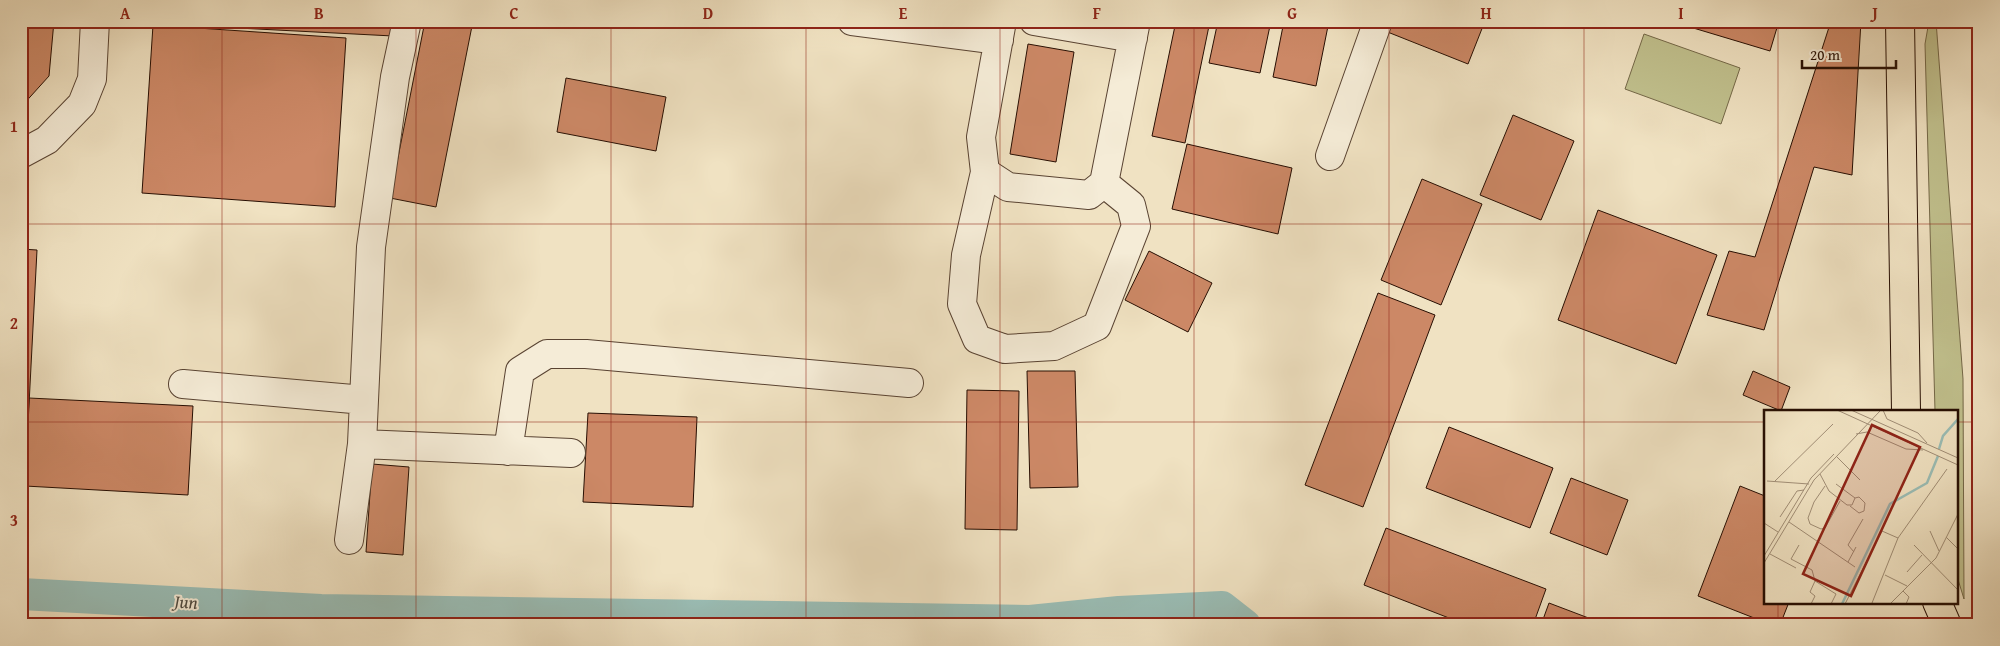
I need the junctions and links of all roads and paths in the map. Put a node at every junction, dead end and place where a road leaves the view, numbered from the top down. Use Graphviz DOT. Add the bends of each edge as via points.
graph roads {
  1 [pos="95,21"];
  2 [pos="408,21"];
  3 [pos="852,21"];
  4 [pos="1034,21"];
  5 [pos="1378,21"];
  6 [pos="1900,21"];
  7 [pos="1135,30"];
  8 [pos="1001,31"];
  9 [pos="21,154"];
  10 [pos="1330,156"];
  11 [pos="985,172"];
  12 [pos="1104,183"];
  13 [pos="909,383"];
  14 [pos="183,384"];
  15 [pos="364,400"];
  16 [pos="1906,410"];
  17 [pos="362,444"];
  18 [pos="508,451"];
  19 [pos="571,453"];
  20 [pos="349,540"];
  21 [pos="1938,604"];
  22 [pos="1948,625"];
  1 -- 9 [label="lane" via="92,79 82,104 47,140"];
  2 -- 15 [label="lane" via="395,77 371,247"];
  3 -- 8 [label="lane"];
  4 -- 7 [label="lane"];
  5 -- 10 [label="lane"];
  6 -- 16 [label="highway"];
  7 -- 12 [label="lane"];
  8 -- 11 [label="lane" via="981,137"];
  11 -- 12 [label="lane" via="1008,187 1090,195"];
  11 -- 12 [label="lane" via="966,255 962,304 977,338 1005,349 1054,346 1097,326 1136,226 1131,205"];
  13 -- 18 [label="lane" via="586,354 547,354 520,371"];
  14 -- 15 [label="lane"];
  15 -- 17 [label="lane"];
  17 -- 18 [label="lane"];
  17 -- 20 [label="lane"];
  18 -- 19 [label="lane"];
  21 -- 22 [label="highway"];
}
